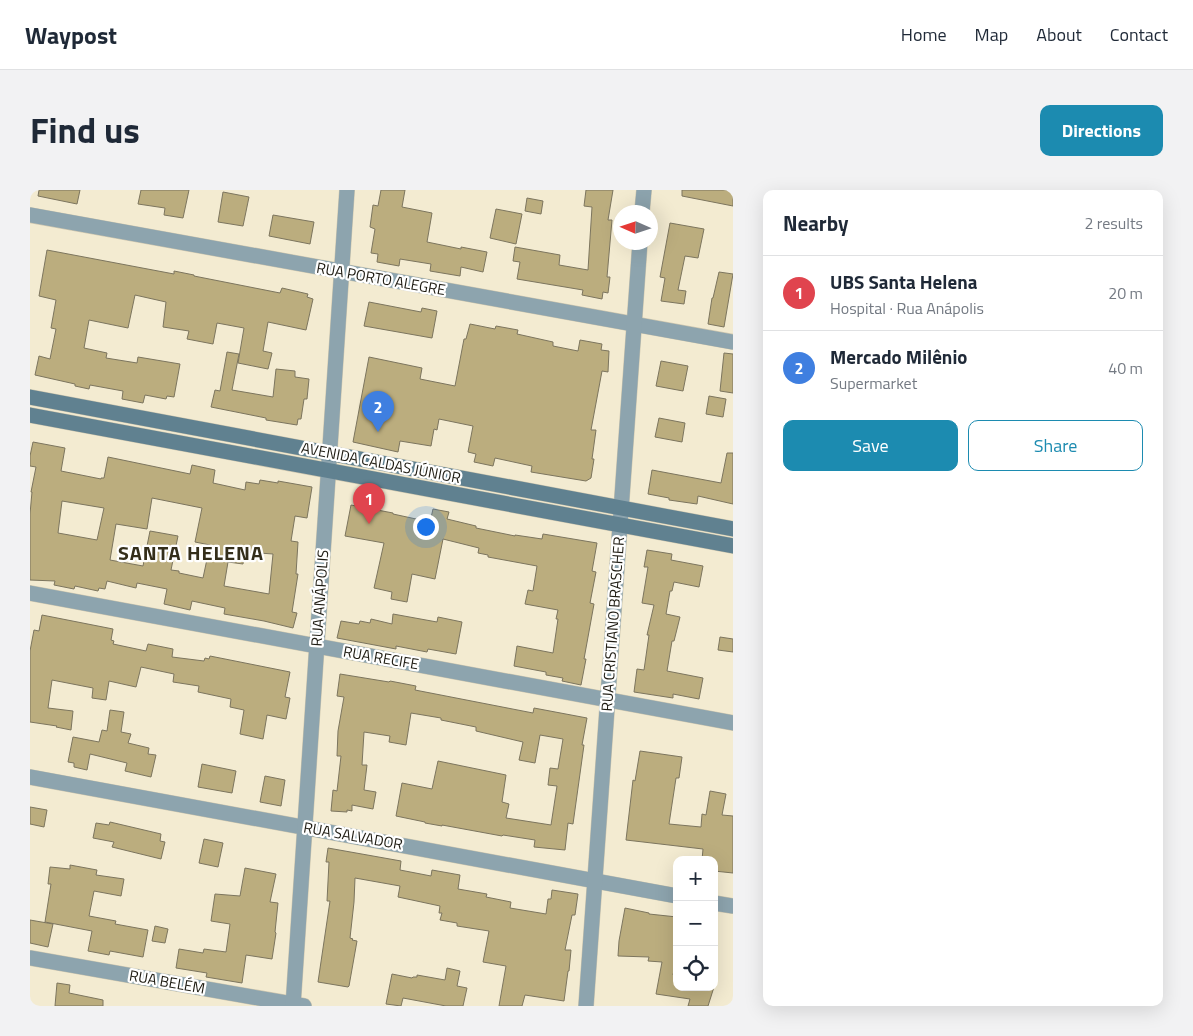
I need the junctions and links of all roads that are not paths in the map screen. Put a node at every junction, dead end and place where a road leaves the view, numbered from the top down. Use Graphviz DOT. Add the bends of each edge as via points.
graph roads {
  1 [pos="347,190"];
  2 [pos="644,190"];
  3 [pos="643,205"];
  4 [pos="30,215"];
  5 [pos="639,250"];
  6 [pos="342,272"];
  7 [pos="634,324"];
  8 [pos="733,342"];
  9 [pos="30,397"];
  10 [pos="30,415"];
  11 [pos="329,453"];
  12 [pos="328,470"];
  13 [pos="621,508"];
  14 [pos="620,525"];
  15 [pos="733,529"];
  16 [pos="733,546"];
  17 [pos="30,593"];
  18 [pos="317,646"];
  19 [pos="608,700"];
  20 [pos="733,723"];
  21 [pos="30,777"];
  22 [pos="304,827"];
  23 [pos="595,881"];
  24 [pos="673,895"];
  25 [pos="718,904"];
  26 [pos="733,906"];
  27 [pos="30,958"];
  28 [pos="296,1005"];
  29 [pos="586,1006"];
  1 -- 6 [label="street, RUA ANÁPOLIS"];
  2 -- 3 [label="street"];
  4 -- 6 [label="street, RUA PORTO ALEGRE"];
  5 -- 7 [label="street, RUA CRISTIANO BRASCHER"];
  6 -- 7 [label="street, RUA PORTO ALEGRE"];
  6 -- 11 [label="street, RUA ANÁPOLIS"];
  7 -- 8 [label="street, RUA PORTO ALEGRE"];
  7 -- 13 [label="street, RUA CRISTIANO BRASCHER"];
  9 -- 11 [label="main road, AVENIDA CALDAS JÚNIOR"];
  10 -- 12 [label="main road, AVENIDA CALDAS JÚNIOR"];
  11 -- 12 [label="street, RUA ANÁPOLIS"];
  11 -- 13 [label="main road, AVENIDA CALDAS JÚNIOR"];
  12 -- 14 [label="main road, AVENIDA CALDAS JÚNIOR"];
  12 -- 18 [label="street, RUA ANÁPOLIS"];
  13 -- 14 [label="street, RUA CRISTIANO BRASCHER"];
  13 -- 15 [label="main road, AVENIDA CALDAS JÚNIOR"];
  14 -- 16 [label="main road, AVENIDA CALDAS JÚNIOR"];
  14 -- 19 [label="street, RUA CRISTIANO BRASCHER"];
  17 -- 18 [label="street, RUA RECIFE"];
  18 -- 19 [label="street, RUA RECIFE"];
  18 -- 22 [label="street, RUA ANÁPOLIS"];
  19 -- 20 [label="street, RUA RECIFE"];
  19 -- 23 [label="street, RUA CRISTIANO BRASCHER"];
  21 -- 22 [label="street, RUA SALVADOR"];
  22 -- 23 [label="street, RUA SALVADOR"];
  22 -- 28 [label="street, RUA ANÁPOLIS"];
  23 -- 24 [label="street, RUA SALVADOR"];
  23 -- 29 [label="street, RUA CRISTIANO BRASCHER"];
  25 -- 26 [label="street"];
  27 -- 28 [label="street, RUA BELÉM"];
}
